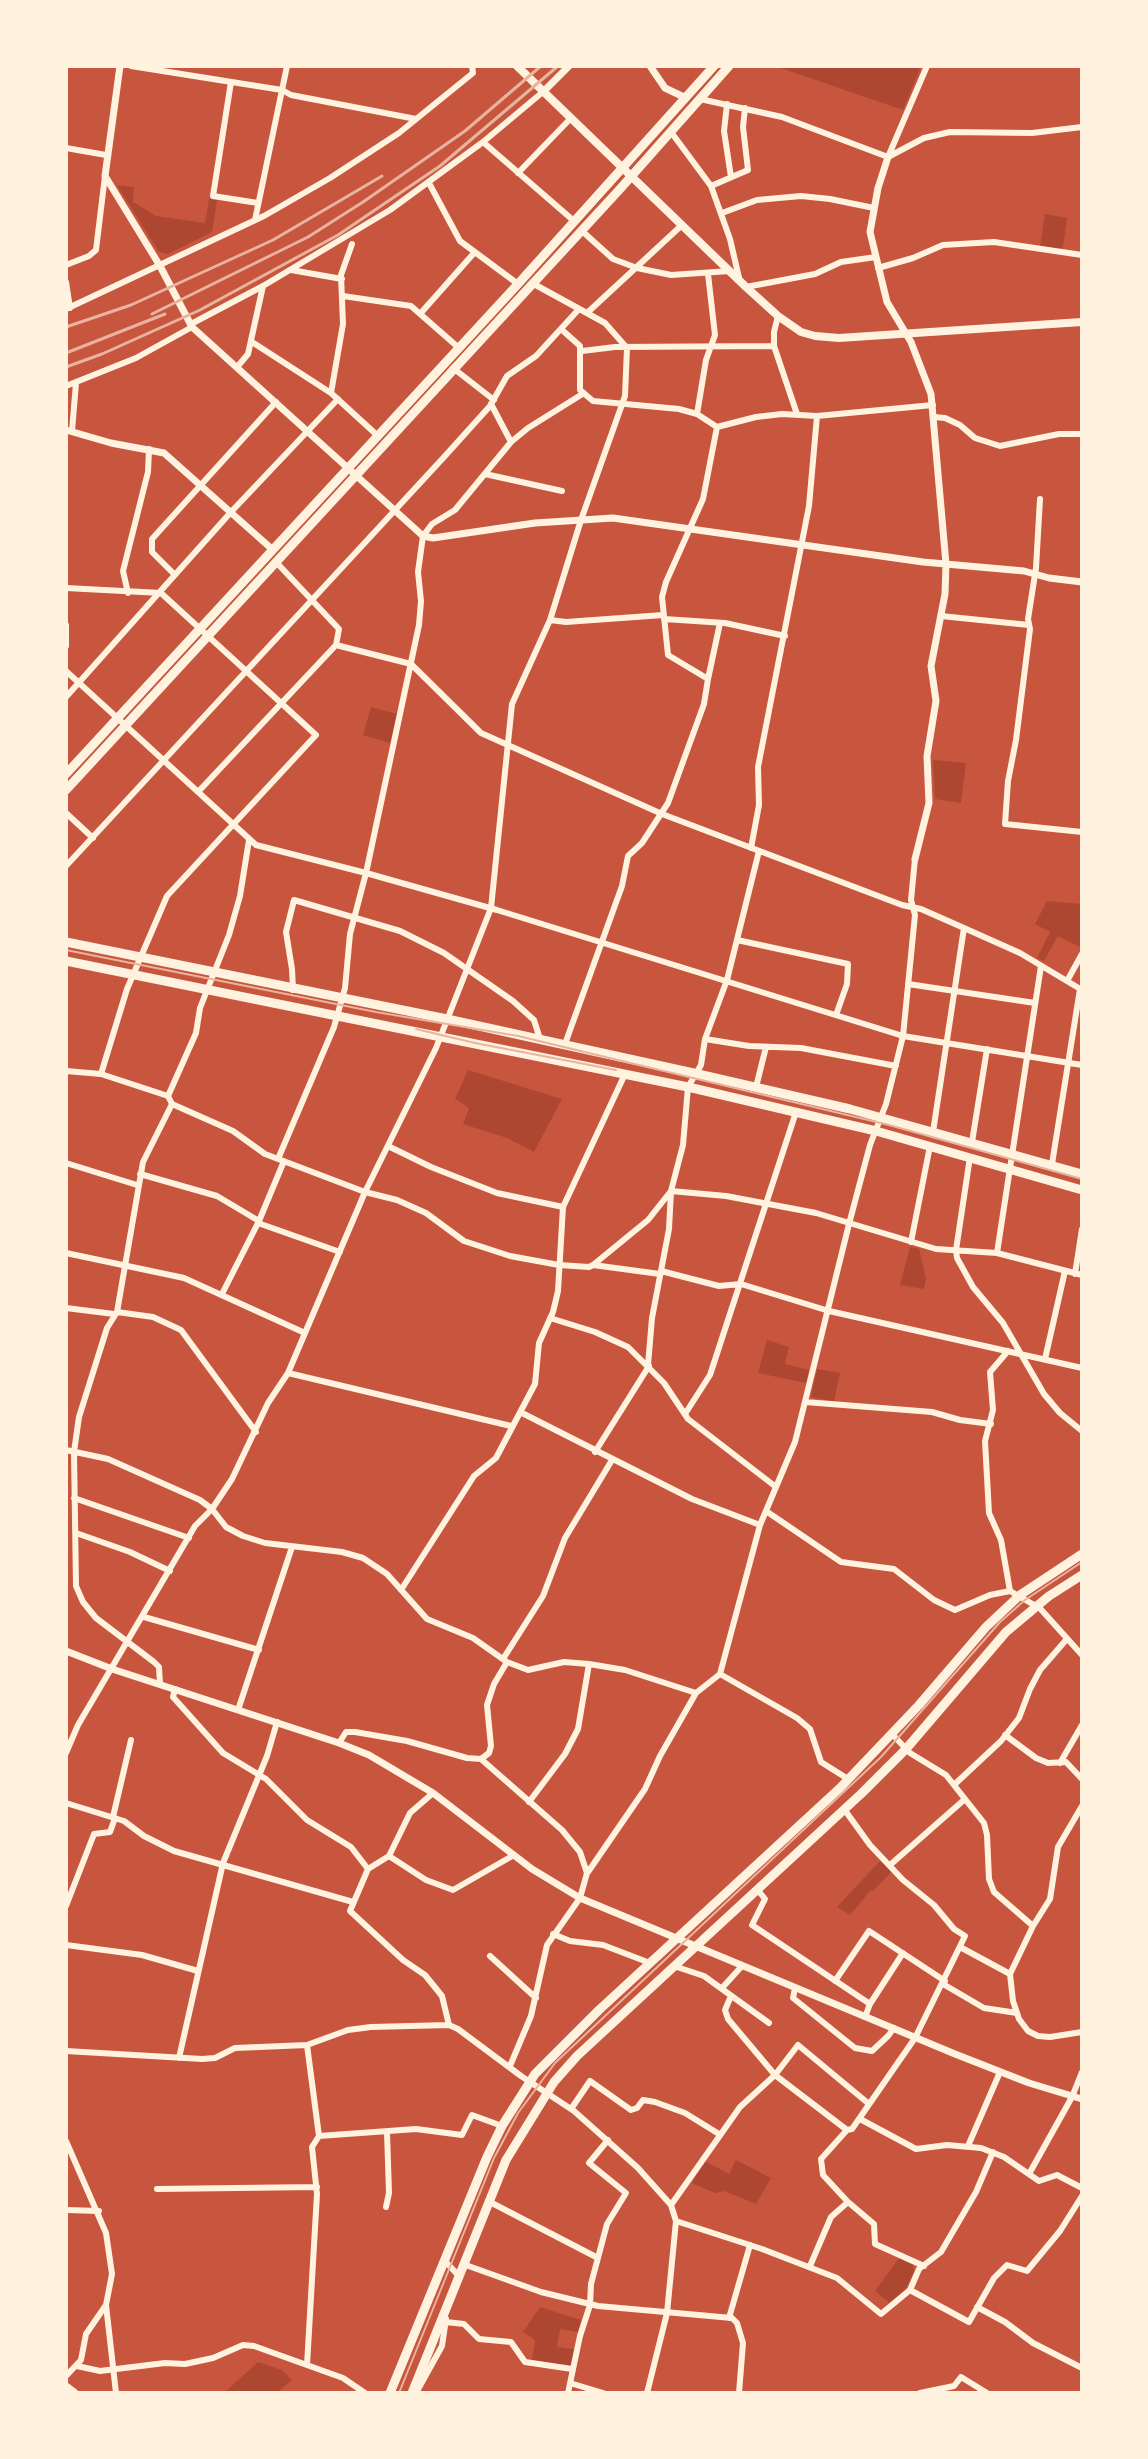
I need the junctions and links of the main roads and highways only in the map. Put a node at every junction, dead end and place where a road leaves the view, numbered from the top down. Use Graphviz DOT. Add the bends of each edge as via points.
graph roads {
  1 [pos="517,66"];
  2 [pos="714,66"];
  3 [pos="729,66"];
  4 [pos="623,168"];
  5 [pos="632,176"];
  6 [pos="1082,322"];
  7 [pos="352,472"];
  8 [pos="66,774"];
  9 [pos="66,790"];
  10 [pos="66,942"];
  11 [pos="66,961"];
  12 [pos="1082,1174"];
  13 [pos="1082,1190"];
  14 [pos="1082,1554"];
  15 [pos="1082,1575"];
  16 [pos="850,1788"];
  17 [pos="66,2387"];
  18 [pos="74,2393"];
  19 [pos="390,2393"];
  20 [pos="414,2393"];
  1 -- 4 [label="main road"];
  2 -- 4 [label="main road"];
  3 -- 5 [label="main road"];
  4 -- 5 [label="main road"];
  4 -- 7 [label="main road" via="378,436"];
  5 -- 6 [label="main road" via="778,316 815,336"];
  5 -- 7 [label="main road"];
  7 -- 8 [label="main road"];
  7 -- 9 [label="main road"];
  10 -- 12 [label="main road" via="756,1087"];
  11 -- 13 [label="main road" via="688,1087 876,1131"];
  14 -- 16 [label="main road" via="1014,1594"];
  15 -- 16 [label="main road" via="991,1648 906,1749"];
  16 -- 19 [label="main road" via="676,1939 529,2082 502,2126"];
  16 -- 20 [label="main road" via="844,1809 577,2056 546,2093 506,2160"];
  17 -- 18 [label="main road"];
}
